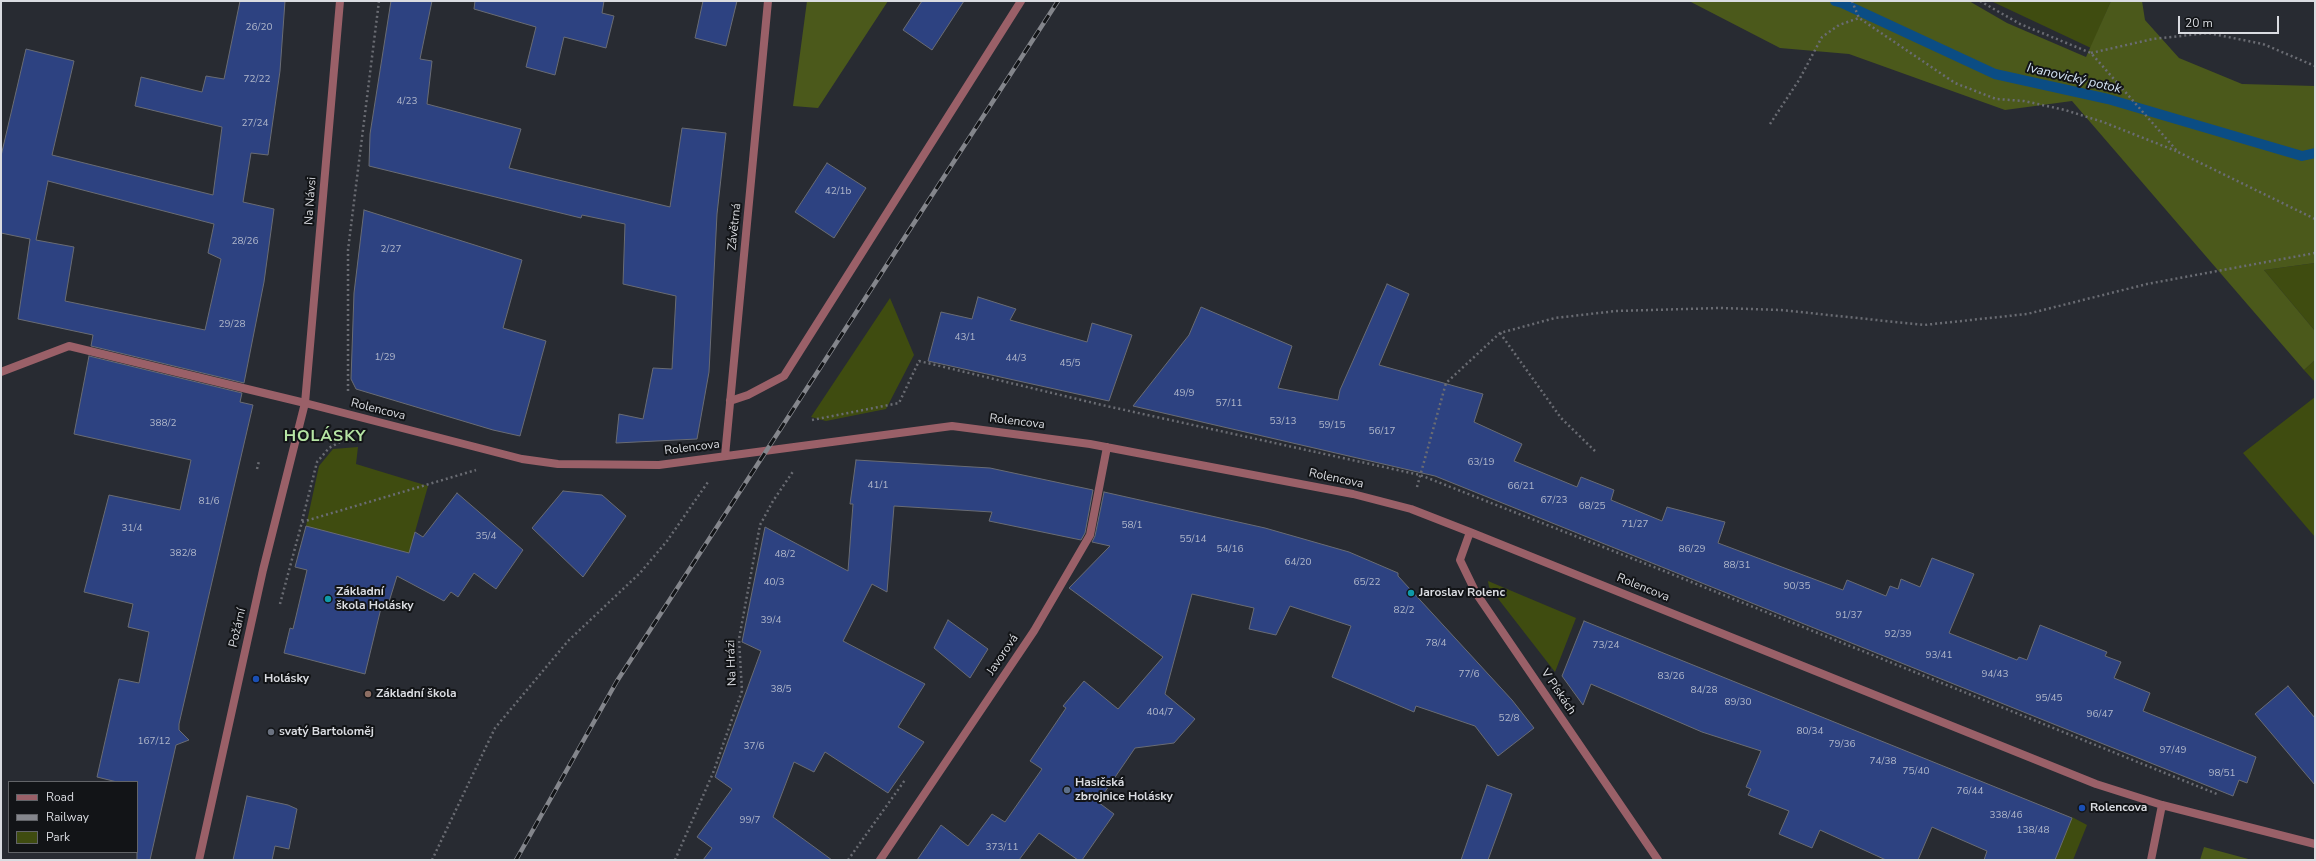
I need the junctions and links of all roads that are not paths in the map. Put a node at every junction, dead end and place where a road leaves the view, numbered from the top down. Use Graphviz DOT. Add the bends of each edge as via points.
graph roads {
  1 [pos="340,1"];
  2 [pos="768,1"];
  3 [pos="1021,1"];
  4 [pos="1,372"];
  5 [pos="730,401"];
  6 [pos="305,403"];
  7 [pos="1107,447"];
  8 [pos="724,456"];
  9 [pos="1470,532"];
  10 [pos="2162,805"];
  11 [pos="2315,844"];
  12 [pos="199,860"];
  13 [pos="880,860"];
  14 [pos="1658,860"];
  15 [pos="2151,860"];
  1 -- 6 [label="street, Na Návsi"];
  2 -- 5 [label="street, Závětrná"];
  3 -- 5 [label="street" via="784,376 748,395"];
  4 -- 6 [label="street, Rolencova" via="69,346"];
  5 -- 8 [label="street, Závětrná"];
  6 -- 8 [label="street, Rolencova" via="522,459 558,464 659,465"];
  6 -- 12 [label="street, Požární" via="264,570"];
  7 -- 8 [label="street, Rolencova" via="952,426"];
  7 -- 9 [label="street, Rolencova" via="1352,494 1411,509"];
  7 -- 13 [label="street, Javorová" via="1090,535 1034,631"];
  9 -- 10 [label="street, Rolencova" via="2096,784"];
  9 -- 14 [label="street, V Pískách" via="1460,560 1476,593"];
  10 -- 11 [label="street, Rolencova"];
  10 -- 15 [label="street"];
}
